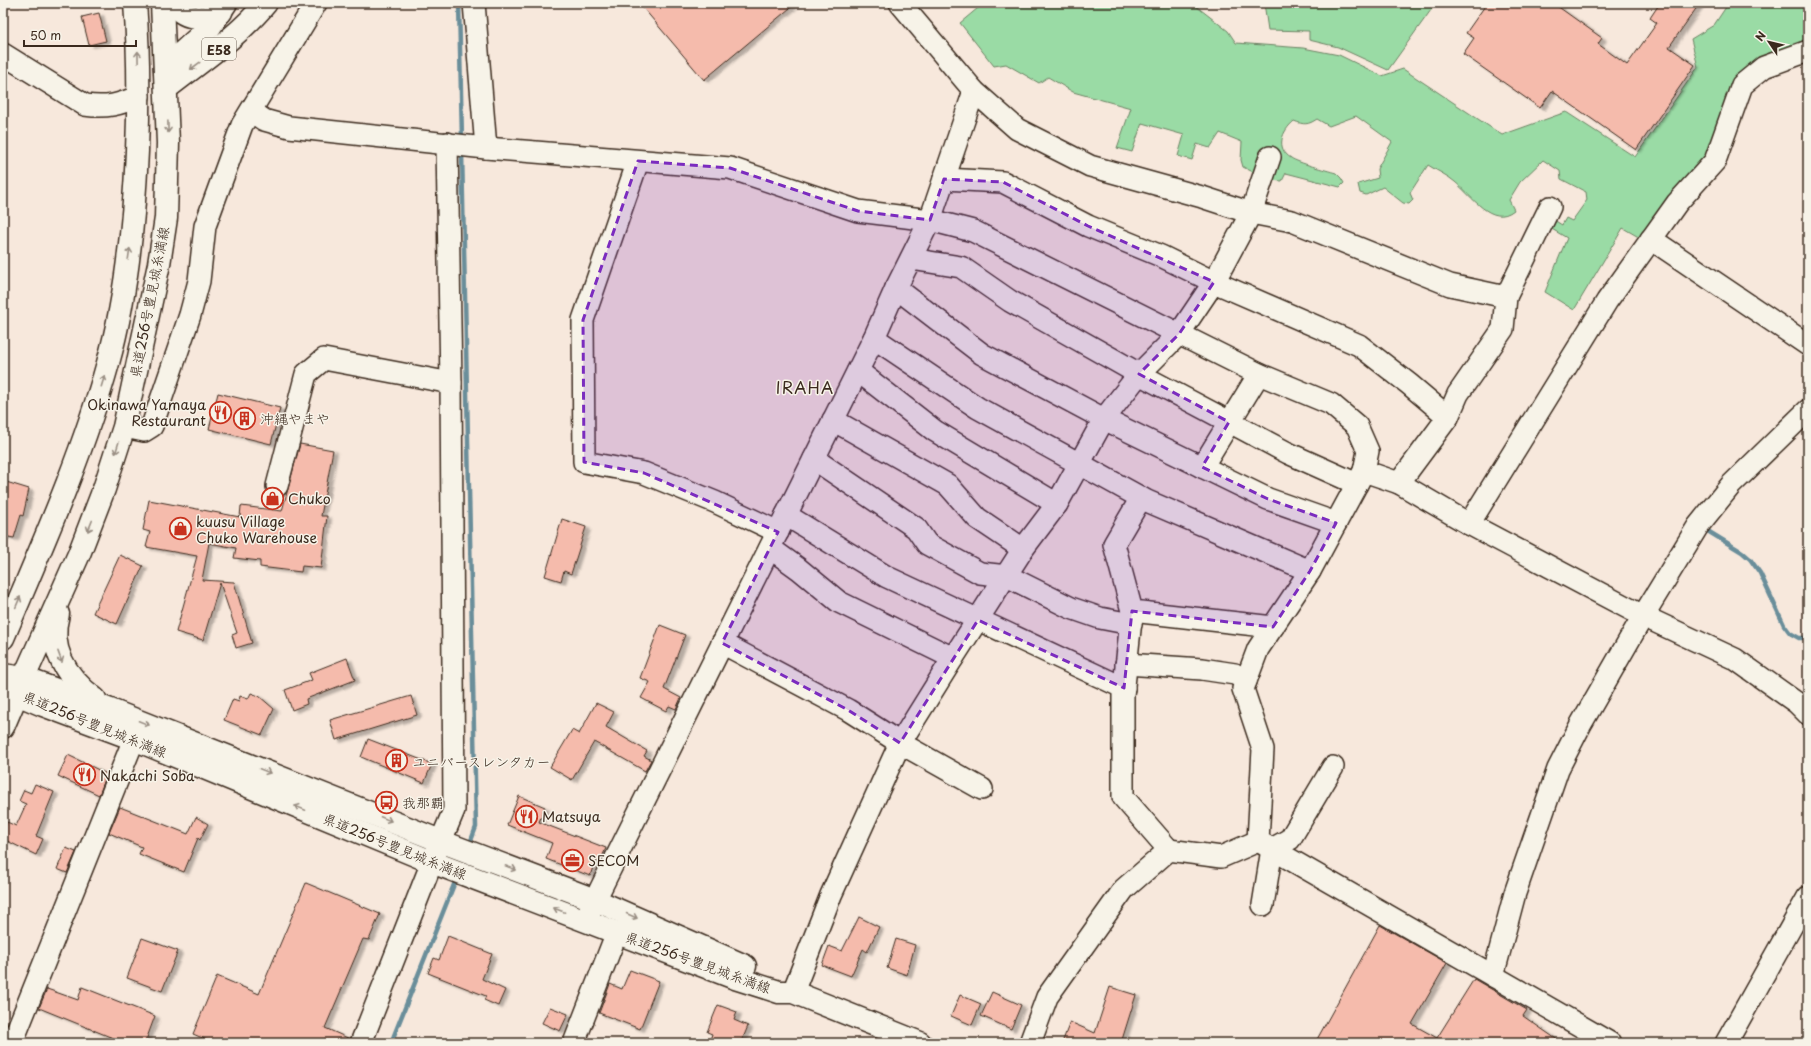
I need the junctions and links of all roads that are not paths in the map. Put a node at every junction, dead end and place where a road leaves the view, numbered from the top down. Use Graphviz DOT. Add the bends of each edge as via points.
graph roads {
  1 [pos="135,3"];
  2 [pos="162,3"];
  3 [pos="173,3"];
  4 [pos="266,3"];
  5 [pos="316,3"];
  6 [pos="474,3"];
  7 [pos="900,3"];
  8 [pos="224,8"];
  9 [pos="1808,51"];
  10 [pos="3,54"];
  11 [pos="166,78"];
  12 [pos="974,91"];
  13 [pos="139,96"];
  14 [pos="251,111"];
  15 [pos="447,143"];
  16 [pos="486,148"];
  17 [pos="1270,157"];
  18 [pos="638,161"];
  19 [pos="944,179"];
  20 [pos="1550,207"];
  21 [pos="1251,213"];
  22 [pos="930,220"];
  23 [pos="1651,239"];
  24 [pos="912,259"];
  25 [pos="1214,282"];
  26 [pos="896,288"];
  27 [pos="1506,298"];
  28 [pos="1179,334"];
  29 [pos="874,338"];
  30 [pos="1808,345"];
  31 [pos="858,371"];
  32 [pos="1139,374"];
  33 [pos="1259,374"];
  34 [pos="451,383"];
  35 [pos="1808,410"];
  36 [pos="1448,417"];
  37 [pos="1104,419"];
  38 [pos="833,420"];
  39 [pos="1230,422"];
  40 [pos="124,427"];
  41 [pos="814,459"];
  42 [pos="1079,463"];
  43 [pos="1202,468"];
  44 [pos="1360,478"];
  45 [pos="1399,484"];
  46 [pos="277,486"];
  47 [pos="1141,498"];
  48 [pos="1057,504"];
  49 [pos="1336,523"];
  50 [pos="1468,524"];
  51 [pos="778,532"];
  52 [pos="1023,550"];
  53 [pos="1310,571"];
  54 [pos="1007,576"];
  55 [pos="68,578"];
  56 [pos="1643,616"];
  57 [pos="1131,618"];
  58 [pos="978,620"];
  59 [pos="1273,627"];
  60 [pos="3,638"];
  61 [pos="722,643"];
  62 [pos="953,658"];
  63 [pos="1126,664"];
  64 [pos="3,675"];
  65 [pos="1246,681"];
  66 [pos="15,685"];
  67 [pos="1124,688"];
  68 [pos="108,709"];
  69 [pos="1808,714"];
  70 [pos="3,727"];
  71 [pos="134,739"];
  72 [pos="900,744"];
  73 [pos="1333,767"];
  74 [pos="982,789"];
  75 [pos="444,842"];
  76 [pos="1265,845"];
  77 [pos="1169,850"];
  78 [pos="436,863"];
  79 [pos="1808,897"];
  80 [pos="595,900"];
  81 [pos="1263,905"];
  82 [pos="585,920"];
  83 [pos="617,932"];
  84 [pos="1493,976"];
  85 [pos="793,992"];
  86 [pos="12,1043"];
  87 [pos="361,1043"];
  88 [pos="574,1043"];
  89 [pos="920,1043"];
  90 [pos="1030,1043"];
  91 [pos="1610,1043"];
  92 [pos="1726,1043"];
  13 -- 1 [label="main road, 県道256号豊見城糸満線, one-way"];
  2 -- 11 [label="main road, 県道256号豊見城糸満線"];
  3 -- 8 [label="main road" via="189,17 212,16"];
  4 -- 11 [label="main road, E58, one-way" via="220,48"];
  5 -- 14 [label="street"];
  6 -- 16 [label="street"];
  7 -- 12 [label="street"];
  8 -- 11 [label="main road, E58"];
  9 -- 23 [label="street" via="1764,67 1742,85 1715,161 1677,203"];
  10 -- 13 [label="street" via="85,105 121,104"];
  11 -- 13 [label="main road"];
  11 -- 40 [label="main road, 県道256号豊見城糸満線, one-way" via="166,218 159,264"];
  12 -- 19 [label="street"];
  12 -- 21 [label="street" via="1017,129 1090,166"];
  60 -- 13 [label="main road, 県道256号豊見城糸満線, one-way" via="67,484 96,404 108,362 131,241"];
  14 -- 15 [label="street" via="264,120 289,127"];
  14 -- 40 [label="street" via="242,125 205,226 199,280 190,315 152,426 144,431"];
  15 -- 16 [label="street"];
  15 -- 34 [label="street"];
  16 -- 18 [label="street"];
  17 -- 21 [label="street"];
  18 -- 22 [label="street" via="730,168 858,211"];
  18 -- 51 [label="street" via="583,320 584,462 644,473 715,502"];
  19 -- 22 [label="street"];
  19 -- 25 [label="street" via="1003,182 1088,226 1161,256"];
  20 -- 27 [label="street"];
  21 -- 25 [label="street"];
  21 -- 27 [label="street" via="1292,221 1450,285"];
  22 -- 24 [label="street"];
  22 -- 28 [label="street" via="973,231"];
  23 -- 30 [label="street"];
  23 -- 50 [label="street" via="1607,301"];
  24 -- 26 [label="street"];
  24 -- 32 [label="street" via="961,267 1010,301"];
  25 -- 28 [label="street"];
  25 -- 36 [label="street" via="1359,345"];
  26 -- 29 [label="street"];
  26 -- 37 [label="street" via="982,354"];
  27 -- 36 [label="street" via="1503,329 1458,394"];
  28 -- 32 [label="street"];
  28 -- 33 [label="street"];
  29 -- 31 [label="street"];
  29 -- 42 [label="street" via="978,408"];
  31 -- 38 [label="street"];
  31 -- 48 [label="street" via="934,431"];
  32 -- 37 [label="street"];
  32 -- 39 [label="street"];
  33 -- 39 [label="street"];
  33 -- 44 [label="street" via="1331,404 1357,426 1368,451"];
  34 -- 46 [label="street" via="324,359 306,374"];
  34 -- 75 [label="street" via="454,810"];
  35 -- 56 [label="street" via="1731,485 1698,526"];
  36 -- 45 [label="street"];
  37 -- 42 [label="street"];
  37 -- 43 [label="street"];
  38 -- 41 [label="street"];
  38 -- 52 [label="street" via="948,485 978,518"];
  39 -- 43 [label="street"];
  39 -- 44 [label="street" via="1288,453"];
  40 -- 55 [label="main road, 県道256号豊見城糸満線, one-way" via="104,489"];
  41 -- 51 [label="street"];
  41 -- 54 [label="street" via="916,528 927,544 980,573"];
  42 -- 47 [label="street"];
  42 -- 48 [label="street"];
  43 -- 49 [label="street" via="1268,499"];
  44 -- 45 [label="street"];
  44 -- 49 [label="street"];
  45 -- 50 [label="street"];
  47 -- 53 [label="street"];
  47 -- 57 [label="street" via="1114,544"];
  48 -- 52 [label="street"];
  49 -- 53 [label="street"];
  50 -- 56 [label="street"];
  51 -- 58 [label="street" via="887,577"];
  51 -- 61 [label="street"];
  51 -- 62 [label="street" via="799,568 839,602"];
  52 -- 54 [label="street"];
  53 -- 59 [label="street"];
  54 -- 57 [label="street" via="1071,608 1100,618"];
  54 -- 58 [label="street"];
  55 -- 66 [label="main road, 県道256号豊見城糸満線"];
  55 -- 68 [label="main road, one-way" via="55,629 59,655 68,674"];
  56 -- 69 [label="street" via="1735,659 1797,703"];
  56 -- 84 [label="street" via="1558,769 1515,893"];
  57 -- 59 [label="street"];
  57 -- 63 [label="street"];
  58 -- 62 [label="street"];
  58 -- 67 [label="street"];
  59 -- 65 [label="street" via="1258,648"];
  61 -- 72 [label="street" via="848,710"];
  61 -- 80 [label="street"];
  62 -- 72 [label="street"];
  63 -- 65 [label="street" via="1208,670 1235,674"];
  63 -- 67 [label="street"];
  64 -- 66 [label="main road"];
  65 -- 76 [label="street" via="1243,689 1263,749"];
  66 -- 68 [label="main road, 県道256号豊見城糸満線"];
  66 -- 70 [label="main road"];
  66 -- 71 [label="main road, 県道256号豊見城糸満線"];
  67 -- 77 [label="street" via="1123,797"];
  68 -- 75 [label="main road, 県道256号豊見城糸満線, one-way"];
  78 -- 71 [label="main road, 県道256号豊見城糸満線, one-way"];
  71 -- 86 [label="street"];
  72 -- 74 [label="street"];
  72 -- 85 [label="street" via="831,895"];
  73 -- 76 [label="street" via="1290,839"];
  75 -- 78 [label="street"];
  75 -- 80 [label="main road, 県道256号豊見城糸満線, one-way"];
  76 -- 77 [label="street" via="1221,857"];
  76 -- 81 [label="street"];
  76 -- 84 [label="street"];
  77 -- 90 [label="street" via="1124,889 1047,997"];
  82 -- 78 [label="main road, 県道256号豊見城糸満線, one-way"];
  78 -- 87 [label="street"];
  79 -- 92 [label="street"];
  80 -- 82 [label="street"];
  80 -- 85 [label="main road, 県道256号豊見城糸満線, one-way" via="783,983"];
  82 -- 83 [label="main road, 県道256号豊見城糸満線"];
  83 -- 85 [label="main road, 県道256号豊見城糸満線" via="735,978 779,992"];
  83 -- 88 [label="street"];
  84 -- 91 [label="street"];
  85 -- 89 [label="main road, 県道256号豊見城糸満線"];
}
